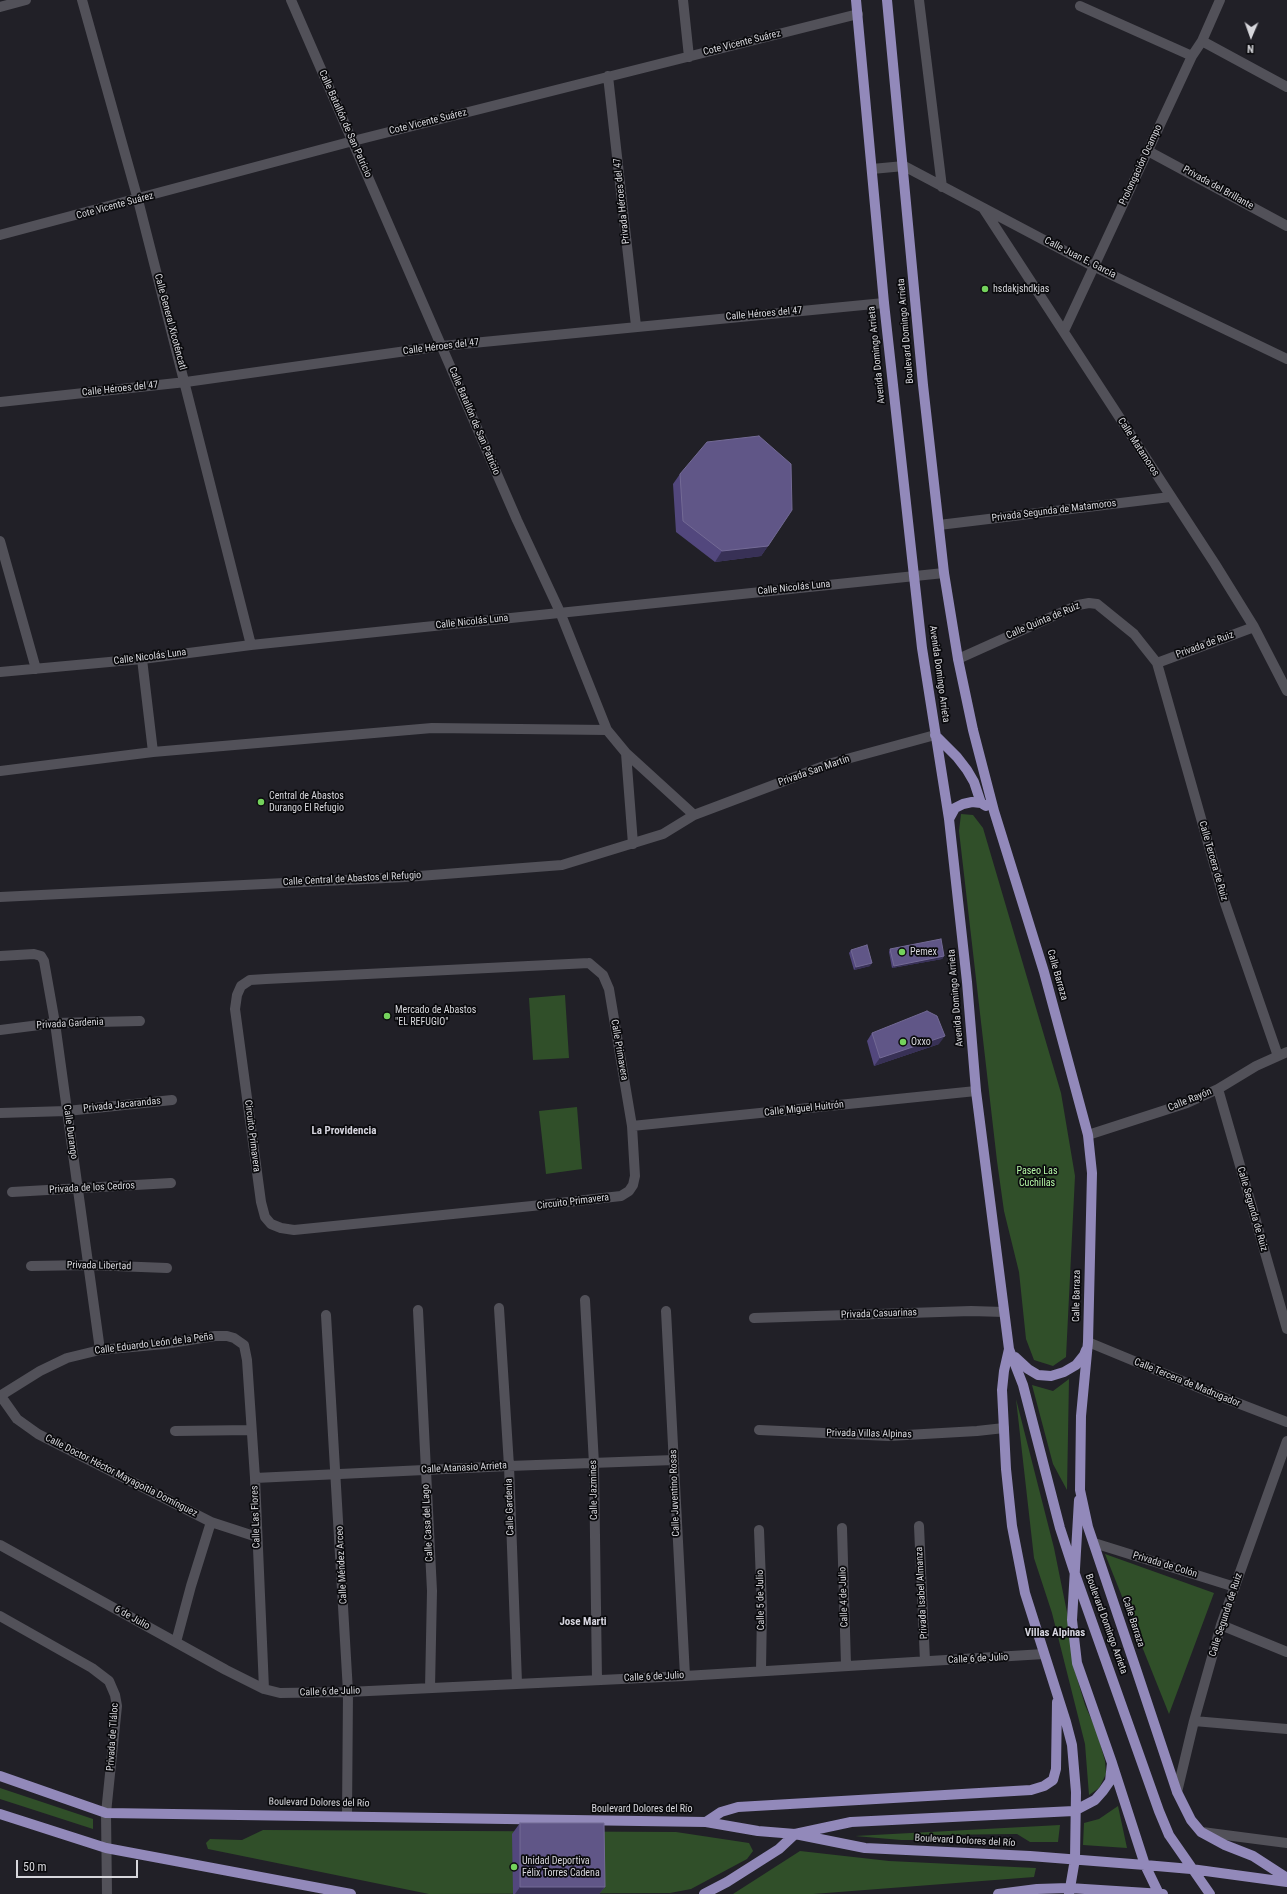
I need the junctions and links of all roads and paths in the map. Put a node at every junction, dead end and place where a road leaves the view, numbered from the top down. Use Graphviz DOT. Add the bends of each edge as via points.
graph roads {
  1 [pos="26,0"];
  2 [pos="82,0"];
  3 [pos="291,0"];
  4 [pos="683,0"];
  5 [pos="856,0"];
  6 [pos="887,0"];
  7 [pos="919,0"];
  8 [pos="1220,0"];
  9 [pos="1080,6"];
  10 [pos="0,7"];
  11 [pos="858,14"];
  12 [pos="1202,41"];
  13 [pos="1192,56"];
  14 [pos="689,57"];
  15 [pos="608,76"];
  16 [pos="1287,87"];
  17 [pos="353,141"];
  18 [pos="1148,151"];
  19 [pos="904,166"];
  20 [pos="872,169"];
  21 [pos="942,187"];
  22 [pos="138,200"];
  23 [pos="983,208"];
  24 [pos="1287,226"];
  25 [pos="0,235"];
  26 [pos="1093,266"];
  27 [pos="884,303"];
  28 [pos="636,326"];
  29 [pos="1064,330"];
  30 [pos="442,346"];
  31 [pos="1287,359"];
  32 [pos="186,382"];
  33 [pos="0,402"];
  34 [pos="1170,497"];
  35 [pos="939,524"];
  36 [pos="0,541"];
  37 [pos="944,573"];
  38 [pos="914,576"];
  39 [pos="560,612"];
  40 [pos="1254,627"];
  41 [pos="251,645"];
  42 [pos="142,659"];
  43 [pos="958,659"];
  44 [pos="1157,663"];
  45 [pos="36,669"];
  46 [pos="0,672"];
  47 [pos="1287,691"];
  48 [pos="607,730"];
  49 [pos="935,735"];
  50 [pos="153,752"];
  51 [pos="626,753"];
  52 [pos="0,771"];
  53 [pos="981,803"];
  54 [pos="994,811"];
  55 [pos="694,815"];
  56 [pos="949,819"];
  57 [pos="633,844"];
  58 [pos="0,897"];
  59 [pos="0,956"];
  60 [pos="603,975"];
  61 [pos="140,1021"];
  62 [pos="55,1023"];
  63 [pos="0,1030"];
  64 [pos="1283,1054"];
  65 [pos="1218,1089"];
  66 [pos="976,1091"];
  67 [pos="172,1100"];
  68 [pos="66,1111"];
  69 [pos="0,1112"];
  70 [pos="632,1126"];
  71 [pos="1088,1135"];
  72 [pos="171,1183"];
  73 [pos="78,1188"];
  74 [pos="12,1192"];
  75 [pos="89,1265"];
  76 [pos="31,1266"];
  77 [pos="167,1268"];
  78 [pos="585,1300"];
  79 [pos="499,1308"];
  80 [pos="418,1310"];
  81 [pos="666,1311"];
  82 [pos="1004,1312"];
  83 [pos="326,1315"];
  84 [pos="754,1318"];
  85 [pos="1287,1329"];
  86 [pos="1088,1342"];
  87 [pos="244,1345"];
  88 [pos="1009,1349"];
  89 [pos="100,1350"];
  90 [pos="0,1395"];
  91 [pos="1287,1422"];
  92 [pos="1004,1428"];
  93 [pos="175,1430"];
  94 [pos="252,1430"];
  95 [pos="758,1430"];
  96 [pos="1287,1441"];
  97 [pos="674,1460"];
  98 [pos="594,1464"];
  99 [pos="509,1466"];
  100 [pos="426,1471"];
  101 [pos="336,1475"];
  102 [pos="255,1478"];
  103 [pos="1080,1490"];
  104 [pos="211,1522"];
  105 [pos="919,1526"];
  106 [pos="842,1528"];
  107 [pos="759,1530"];
  108 [pos="257,1537"];
  109 [pos="1094,1543"];
  110 [pos="0,1545"];
  111 [pos="1075,1574"];
  112 [pos="1235,1587"];
  113 [pos="0,1616"];
  114 [pos="1221,1625"];
  115 [pos="176,1642"];
  116 [pos="1287,1652"];
  117 [pos="1044,1654"];
  118 [pos="925,1661"];
  119 [pos="846,1665"];
  120 [pos="761,1670"];
  121 [pos="685,1676"];
  122 [pos="597,1680"];
  123 [pos="517,1683"];
  124 [pos="430,1688"];
  125 [pos="264,1689"];
  126 [pos="348,1692"];
  127 [pos="1057,1692"];
  128 [pos="1194,1721"];
  129 [pos="1287,1729"];
  130 [pos="1112,1763"];
  131 [pos="0,1776"];
  132 [pos="1177,1792"];
  133 [pos="1074,1811"];
  134 [pos="106,1813"];
  135 [pos="0,1814"];
  136 [pos="347,1816"];
  137 [pos="706,1822"];
  138 [pos="1201,1832"];
  139 [pos="795,1834"];
  140 [pos="1287,1843"];
  141 [pos="106,1848"];
  142 [pos="1075,1859"];
  143 [pos="1145,1865"];
  144 [pos="1191,1869"];
  145 [pos="1287,1878"];
  146 [pos="1287,1882"];
  147 [pos="1069,1891"];
  148 [pos="107,1894"];
  149 [pos="351,1894"];
  150 [pos="704,1894"];
  151 [pos="998,1894"];
  152 [pos="1158,1894"];
  153 [pos="1165,1894"];
  154 [pos="1210,1894"];
  1 -- 10 [label="street"];
  2 -- 22 [label="street, Calle General Xicoténcatl"];
  3 -- 17 [label="street, Calle Batallón de San Patricio"];
  4 -- 14 [label="street"];
  5 -- 11 [label="main road, Avenida Domingo Arrieta"];
  6 -- 19 [label="main road, Boulevard Domingo Arrieta"];
  7 -- 21 [label="street"];
  8 -- 12 [label="street, Prolongación Ocampo"];
  9 -- 13 [label="street"];
  11 -- 14 [label="street, Cote Vicente Suárez"];
  11 -- 20 [label="main road, Avenida Domingo Arrieta"];
  12 -- 13 [label="street, Prolongación Ocampo"];
  12 -- 16 [label="street"];
  13 -- 18 [label="street, Prolongación Ocampo"];
  14 -- 15 [label="street, Cote Vicente Suárez"];
  15 -- 17 [label="street, Cote Vicente Suárez"];
  15 -- 28 [label="street, Privada Héroes del 47"];
  17 -- 22 [label="street, Cote Vicente Suárez"];
  17 -- 30 [label="street, Calle Batallón de San Patricio"];
  18 -- 24 [label="street, Privada del Brillante"];
  18 -- 26 [label="street, Prolongación Ocampo"];
  19 -- 20 [label="street"];
  19 -- 21 [label="street, Calle Juan E. García"];
  19 -- 35 [label="main road, Boulevard Domingo Arrieta" via="922,385"];
  20 -- 27 [label="main road, Avenida Domingo Arrieta"];
  21 -- 23 [label="street, Calle Juan E. García"];
  22 -- 25 [label="street, Cote Vicente Suárez"];
  22 -- 32 [label="street, Calle General Xicoténcatl"];
  23 -- 26 [label="street, Calle Juan E. García"];
  23 -- 29 [label="street, Calle Matamoros"];
  26 -- 29 [label="street, Prolongación Ocampo"];
  26 -- 31 [label="street, Calle Juan E. García"];
  27 -- 28 [label="street, Calle Héroes del 47"];
  27 -- 38 [label="main road, Avenida Domingo Arrieta"];
  28 -- 30 [label="street, Calle Héroes del 47"];
  29 -- 34 [label="street, Calle Matamoros"];
  30 -- 32 [label="street, Calle Héroes del 47"];
  30 -- 39 [label="street, Calle Batallón de San Patricio" via="517,520"];
  32 -- 33 [label="street, Calle Héroes del 47"];
  32 -- 41 [label="street, Calle General Xicoténcatl"];
  34 -- 35 [label="street, Privada Segunda de Matamoros"];
  34 -- 40 [label="street, Calle Matamoros"];
  35 -- 37 [label="main road, Boulevard Domingo Arrieta"];
  36 -- 45 [label="street"];
  37 -- 38 [label="street, Calle Nicolás Luna"];
  37 -- 43 [label="main road, Boulevard Domingo Arrieta"];
  38 -- 39 [label="street, Calle Nicolás Luna"];
  38 -- 49 [label="main road, Avenida Domingo Arrieta"];
  39 -- 41 [label="street, Calle Nicolás Luna"];
  39 -- 48 [label="street, Calle Batallón de San Patricio"];
  40 -- 44 [label="street, Privada de Ruiz"];
  40 -- 47 [label="street, Calle Matamoros"];
  41 -- 42 [label="street, Calle Nicolás Luna"];
  42 -- 45 [label="street, Calle Nicolás Luna"];
  42 -- 50 [label="street"];
  43 -- 44 [label="street, Calle Quinta de Ruiz" via="1078,605 1089,603 1097,604 1134,634"];
  43 -- 54 [label="main road, Calle Barraza"];
  44 -- 64 [label="street, Calle Tercera de Ruiz" via="1225,903"];
  45 -- 46 [label="street, Calle Nicolás Luna"];
  48 -- 50 [label="street" via="432,728"];
  48 -- 51 [label="street, Calle Batallón de San Patricio"];
  49 -- 53 [label="main road" via="958,756 968,770"];
  49 -- 55 [label="street, Privada San Martín" via="832,763"];
  49 -- 56 [label="main road, Avenida Domingo Arrieta"];
  50 -- 52 [label="street"];
  51 -- 55 [label="street, Calle Batallón de San Patricio"];
  51 -- 57 [label="street"];
  53 -- 54 [label="main road"];
  53 -- 56 [label="main road" via="963,804 955,808"];
  54 -- 71 [label="main road, Calle Barraza" via="1044,972"];
  55 -- 57 [label="street, Calle Central de Abastos el Refugio" via="663,834"];
  56 -- 66 [label="main road, Avenida Domingo Arrieta"];
  57 -- 58 [label="street, Calle Central de Abastos el Refugio" via="562,865 406,877"];
  59 -- 62 [label="street, Calle Durango" via="41,956"];
  60 -- 70 [label="street, Calle Primavera" via="609,990"];
  60 -- 70 [label="street, Circuito Primavera" via="589,963 582,963 250,980 241,986 235,1009 261,1202 265,1217 271,1224 294,1230 620,1196 629,1192 635,1176"];
  61 -- 62 [label="street, Privada Gardenia"];
  62 -- 63 [label="street, Privada Gardenia"];
  62 -- 68 [label="street, Calle Durango"];
  64 -- 65 [label="street, Calle Rayón" via="1256,1066"];
  65 -- 71 [label="street, Calle Rayón" via="1187,1103"];
  65 -- 85 [label="street, Calle Segunda de Ruiz"];
  66 -- 70 [label="street, Calle Miguel Huitrón"];
  66 -- 82 [label="main road, Avenida Domingo Arrieta"];
  67 -- 68 [label="street, Privada Jacarandas"];
  68 -- 69 [label="street, Privada Jacarandas"];
  68 -- 73 [label="street, Calle Durango"];
  71 -- 86 [label="main road, Calle Barraza" via="1092,1173"];
  72 -- 73 [label="street, Privada de los Cedros"];
  73 -- 74 [label="street, Privada de los Cedros"];
  73 -- 75 [label="street, Calle Durango"];
  75 -- 76 [label="street, Privada Libertad"];
  75 -- 77 [label="street, Privada Libertad"];
  75 -- 89 [label="street, Calle Durango"];
  78 -- 98 [label="street, Calle Jazmines"];
  79 -- 99 [label="street, Calle Gardenia"];
  80 -- 100 [label="street, Calle Casa del Lago"];
  81 -- 97 [label="street, Calle Juventino Rosas"];
  82 -- 84 [label="street, Privada Casuarinas"];
  82 -- 88 [label="main road, Avenida Domingo Arrieta"];
  83 -- 101 [label="street, Calle Méndez Arceo"];
  86 -- 88 [label="main road" via="1084,1355 1076,1365 1052,1376 1038,1375 1028,1369"];
  86 -- 91 [label="street, Calle Tercera de Madrugador"];
  86 -- 103 [label="main road, Calle Barraza" via="1081,1416"];
  87 -- 89 [label="street, Calle Eduardo León de la Peña" via="234,1338 221,1336"];
  87 -- 94 [label="street, Calle Las Flores" via="247,1352"];
  88 -- 92 [label="main road" via="1002,1390"];
  88 -- 111 [label="main road, Boulevard Domingo Arrieta" via="1023,1385 1060,1528"];
  89 -- 90 [label="street, Calle Eduardo León de la Peña" via="67,1358"];
  90 -- 104 [label="street, Calle Doctor Héctor Mayagoitia Domínguez" via="17,1419 38,1434"];
  92 -- 95 [label="street, Privada Villas Alpinas" via="977,1432 889,1436"];
  92 -- 117 [label="main road" via="1012,1526 1025,1593"];
  93 -- 94 [label="street"];
  94 -- 102 [label="street, Calle Las Flores"];
  96 -- 112 [label="street, Calle Segunda de Ruiz"];
  97 -- 98 [label="street, Calle Atanasio Arrieta"];
  97 -- 121 [label="street, Calle Juventino Rosas"];
  98 -- 99 [label="street, Calle Atanasio Arrieta"];
  98 -- 122 [label="street, Calle Jazmines"];
  99 -- 100 [label="street, Calle Atanasio Arrieta"];
  99 -- 123 [label="street, Calle Gardenia"];
  100 -- 101 [label="street, Calle Atanasio Arrieta"];
  100 -- 124 [label="street, Calle Casa del Lago" via="432,1591"];
  101 -- 102 [label="street, Calle Atanasio Arrieta"];
  101 -- 126 [label="street, Calle Méndez Arceo"];
  102 -- 108 [label="street, Calle Las Flores"];
  103 -- 109 [label="main road, Calle Barraza"];
  103 -- 111 [label="main road"];
  104 -- 108 [label="street, Calle Doctor Héctor Mayagoitia Domínguez"];
  104 -- 115 [label="street"];
  105 -- 118 [label="street, Privada Isabel Almanza"];
  106 -- 119 [label="street, Calle 4 de Julio"];
  107 -- 120 [label="street, Calle 5 de Julio"];
  108 -- 125 [label="street, Calle Las Flores"];
  109 -- 112 [label="street, Privada de Colón"];
  109 -- 132 [label="main road, Calle Barraza"];
  110 -- 115 [label="street, 6 de Julio"];
  111 -- 130 [label="main road" via="1072,1620 1077,1662"];
  111 -- 144 [label="main road, Boulevard Domingo Arrieta" via="1158,1812 1169,1835"];
  112 -- 114 [label="street, Calle Segunda de Ruiz"];
  113 -- 134 [label="street, Privada de Tláloc" via="92,1668 109,1681 117,1706"];
  114 -- 116 [label="street"];
  114 -- 128 [label="street, Calle Segunda de Ruiz"];
  115 -- 125 [label="street, 6 de Julio"];
  117 -- 118 [label="street, Calle 6 de Julio"];
  117 -- 127 [label="main road"];
  118 -- 119 [label="street, Calle 6 de Julio"];
  119 -- 120 [label="street, Calle 6 de Julio"];
  120 -- 121 [label="street, Calle 6 de Julio"];
  121 -- 122 [label="street, Calle 6 de Julio"];
  122 -- 123 [label="street, Calle 6 de Julio"];
  123 -- 124 [label="street, Calle 6 de Julio"];
  124 -- 126 [label="street, Calle 6 de Julio"];
  125 -- 126 [label="street, Calle 6 de Julio" via="280,1693"];
  126 -- 136 [label="street, Calle Méndez Arceo"];
  127 -- 133 [label="main road" via="1072,1745 1076,1792"];
  127 -- 137 [label="main road" via="1056,1769 1053,1780 1044,1786 1030,1790 738,1807 721,1812"];
  128 -- 129 [label="street"];
  128 -- 132 [label="street, Calle Segunda de Ruiz"];
  130 -- 133 [label="main road" via="1110,1781 1103,1791 1095,1800"];
  130 -- 143 [label="main road"];
  131 -- 134 [label="main road, Boulevard Dolores del Río"];
  132 -- 138 [label="main road, Calle Barraza" via="1191,1820"];
  133 -- 139 [label="main road" via="851,1822"];
  133 -- 142 [label="main road"];
  134 -- 136 [label="main road, Boulevard Dolores del Río"];
  134 -- 141 [label="street, Privada de Tláloc"];
  135 -- 141 [label="main road"];
  136 -- 137 [label="main road, Boulevard Dolores del Río"];
  137 -- 139 [label="main road, Boulevard Dolores del Río"];
  138 -- 140 [label="street"];
  138 -- 145 [label="main road, Calle Barraza" via="1225,1846 1253,1856"];
  139 -- 142 [label="main road, Boulevard Dolores del Río" via="865,1848"];
  139 -- 150 [label="main road" via="779,1849"];
  141 -- 148 [label="street, Privada de Tláloc"];
  141 -- 149 [label="main road"];
  142 -- 143 [label="main road, Boulevard Dolores del Río"];
  142 -- 147 [label="main road"];
  143 -- 144 [label="main road, Boulevard Dolores del Río"];
  143 -- 152 [label="main road"];
  144 -- 146 [label="main road, Boulevard Dolores del Río"];
  144 -- 154 [label="main road, Boulevard Domingo Arrieta"];
  147 -- 151 [label="main road" via="1037,1889"];
  147 -- 152 [label="main road"];
  152 -- 153 [label="main road"];
}
